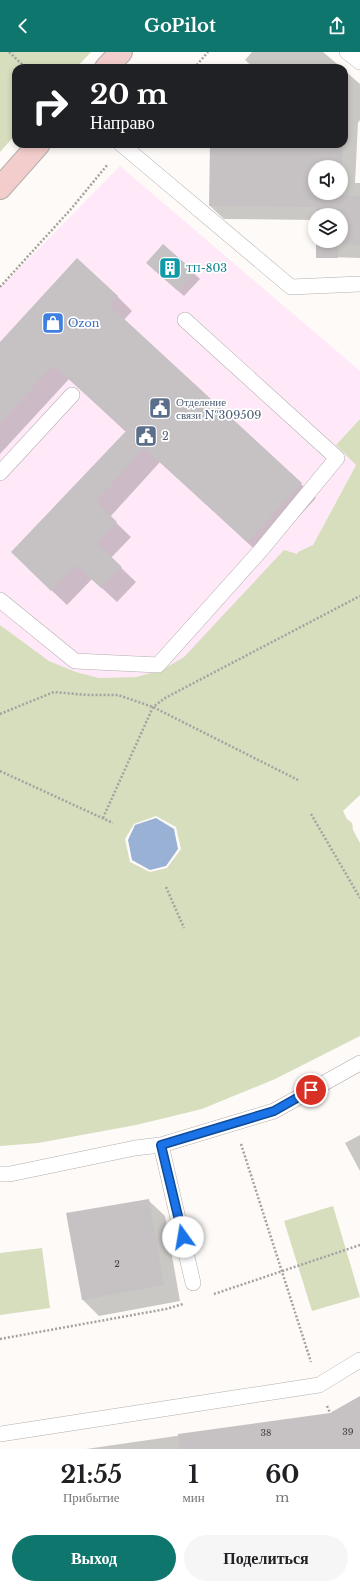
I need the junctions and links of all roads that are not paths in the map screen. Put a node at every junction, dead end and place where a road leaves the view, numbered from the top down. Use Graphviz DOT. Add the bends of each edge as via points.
graph roads {
  1 [pos="121,52"];
  2 [pos="347,52"];
  3 [pos="360,62"];
  4 [pos="110,64"];
  5 [pos="35,148"];
  6 [pos="126,148"];
  7 [pos="0,188"];
  8 [pos="360,284"];
  9 [pos="185,320"];
  10 [pos="72,395"];
  11 [pos="0,473"];
  12 [pos="0,600"];
  13 [pos="360,1063"];
  14 [pos="161,1145"];
  15 [pos="0,1174"];
  16 [pos="194,1283"];
  17 [pos="360,1360"];
  18 [pos="0,1434"];
  1 -- 4 [label="main road"];
  2 -- 3 [label="lane"];
  5 -- 7 [label="main road"];
  6 -- 8 [label="lane" via="291,287"];
  9 -- 12 [label="lane" via="337,458 261,550 158,665 75,661"];
  10 -- 11 [label="lane"];
  13 -- 14 [label="lane" via="274,1111"];
  14 -- 15 [label="lane"];
  14 -- 16 [label="lane"];
  17 -- 18 [label="lane" via="319,1385"];
}
